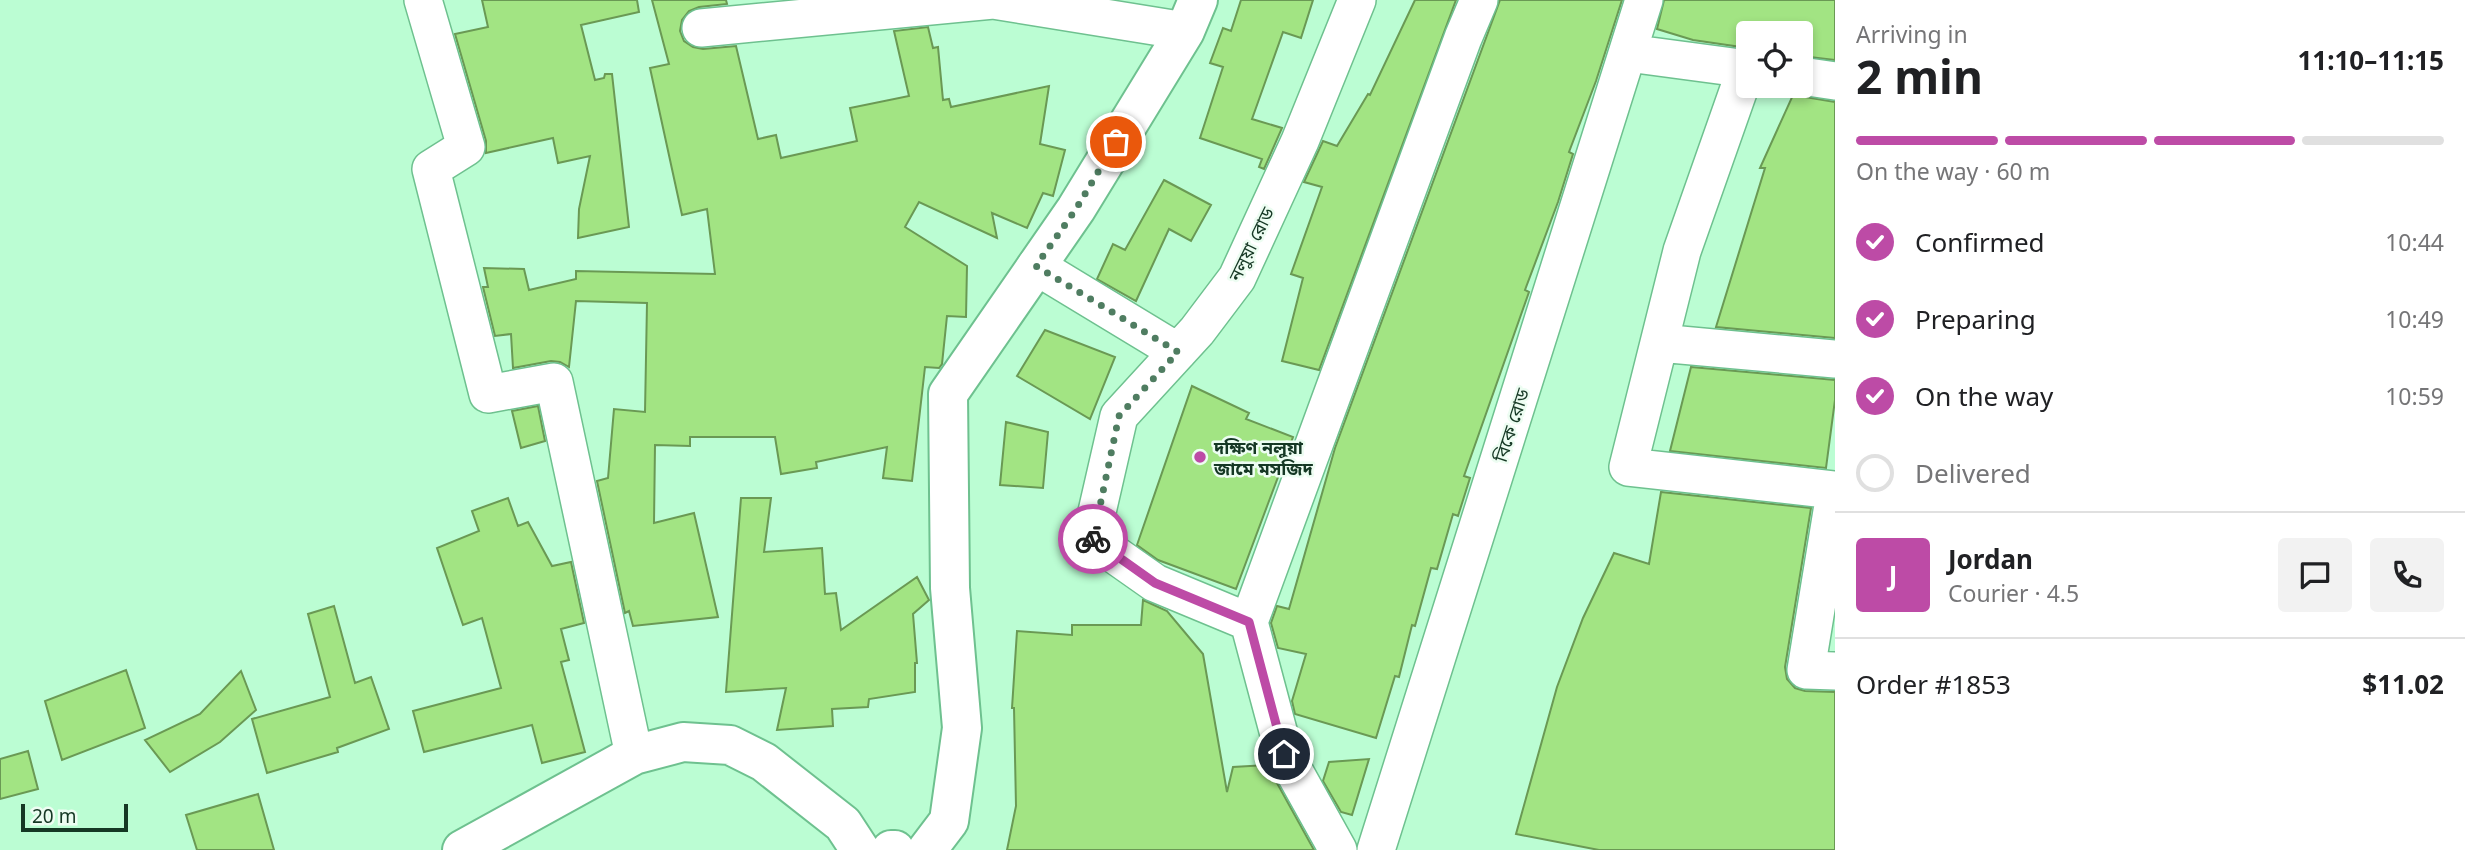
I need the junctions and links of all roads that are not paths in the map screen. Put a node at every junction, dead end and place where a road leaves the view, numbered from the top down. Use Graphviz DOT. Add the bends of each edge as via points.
graph roads {
  1 [pos="423,0"];
  2 [pos="1357,0"];
  3 [pos="1479,0"];
  4 [pos="1644,0"];
  5 [pos="1191,16"];
  6 [pos="701,29"];
  7 [pos="1628,53"];
  8 [pos="1736,68"];
  9 [pos="1813,78"];
  10 [pos="1835,81"];
  11 [pos="1737,98"];
  12 [pos="1036,266"];
  13 [pos="1659,343"];
  14 [pos="1178,352"];
  15 [pos="1835,359"];
  16 [pos="1835,491"];
  17 [pos="1249,622"];
  18 [pos="1835,671"];
  19 [pos="634,755"];
  20 [pos="462,850"];
  21 [pos="860,850"];
  22 [pos="927,850"];
  23 [pos="1338,850"];
  24 [pos="1376,850"];
  1 -- 19 [label="street" via="466,147 431,169 488,394 554,382"];
  2 -- 14 [label="street, নলুয়া রোড" via="1300,141 1237,278"];
  3 -- 17 [label="street"];
  4 -- 7 [label="street, বিকে রোড"];
  5 -- 6 [label="street" via="993,1"];
  5 -- 12 [label="main road" via="1076,209"];
  7 -- 8 [label="street"];
  7 -- 24 [label="street, বিকে রোড"];
  9 -- 10 [label="street"];
  11 -- 13 [label="street" via="1682,251"];
  12 -- 14 [label="street"];
  12 -- 22 [label="main road" via="948,394 950,588 962,728 948,821"];
  13 -- 15 [label="street"];
  13 -- 16 [label="street" via="1628,467"];
  14 -- 17 [label="street, নলুয়া রোড" via="1119,416 1091,538 1155,583"];
  16 -- 18 [label="street" via="1805,670"];
  17 -- 23 [label="street" via="1284,754"];
  19 -- 20 [label="main road"];
  19 -- 21 [label="main road" via="683,741 730,745 764,762 843,824"];
}
